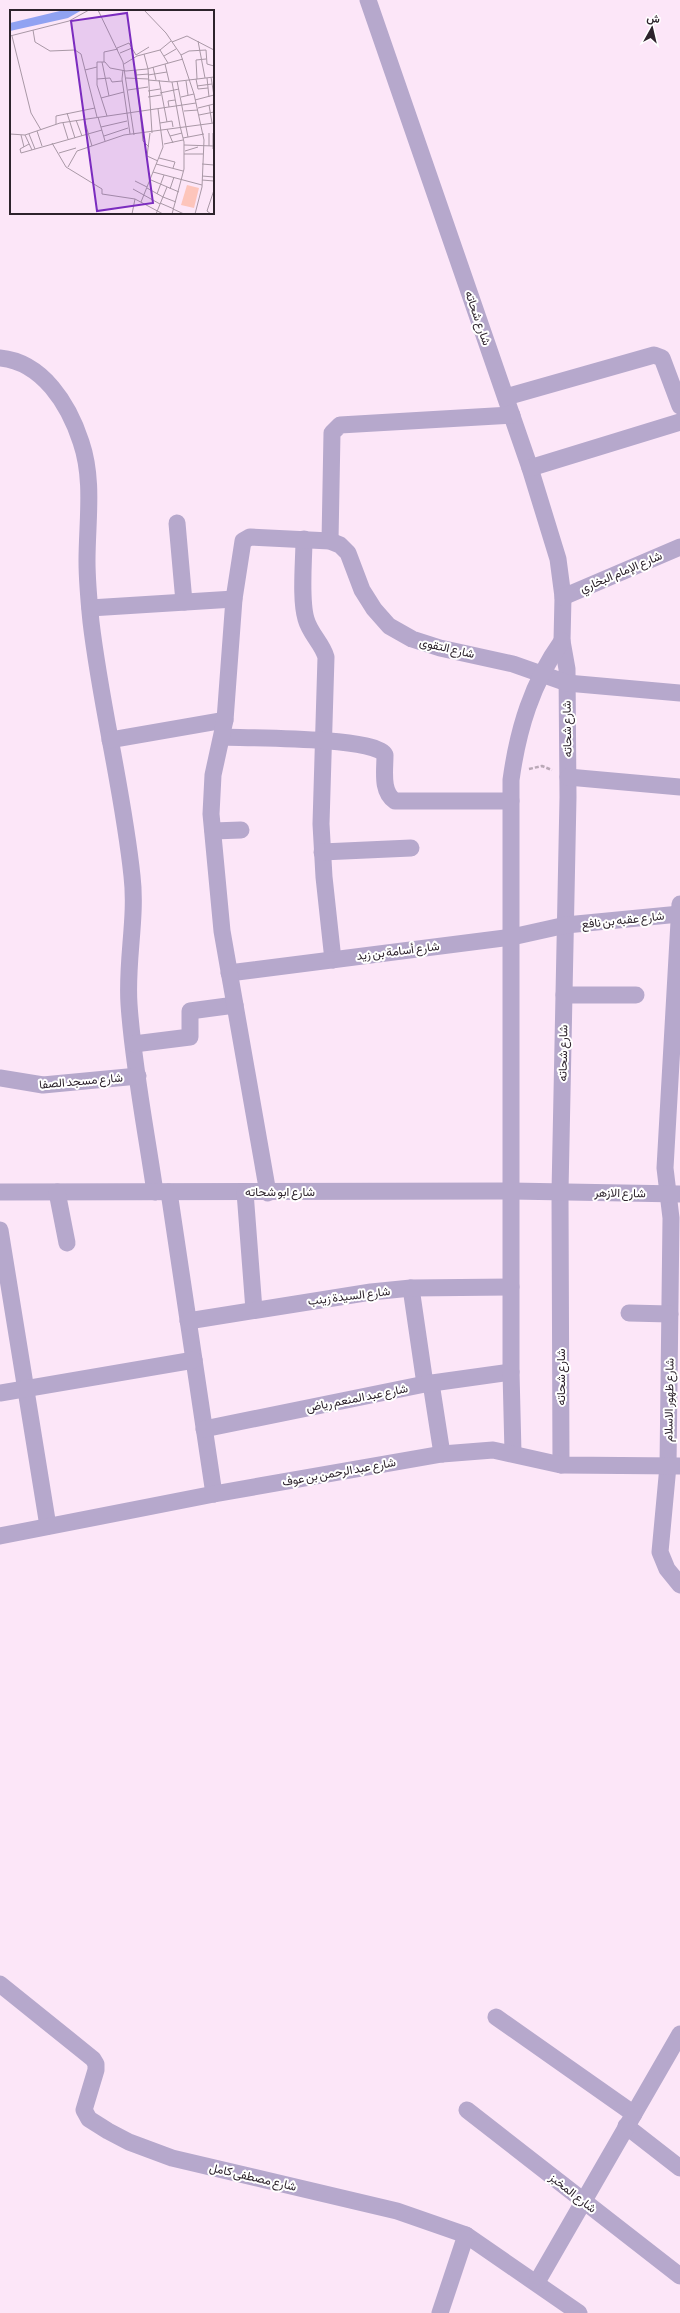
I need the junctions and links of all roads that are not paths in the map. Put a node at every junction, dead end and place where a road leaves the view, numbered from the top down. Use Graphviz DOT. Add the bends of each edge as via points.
graph roads {
  1 [pos="368,0"];
  2 [pos="0,358"];
  3 [pos="506,397"];
  4 [pos="680,406"];
  5 [pos="512,415"];
  6 [pos="680,422"];
  7 [pos="530,468"];
  8 [pos="177,523"];
  9 [pos="304,539"];
  10 [pos="330,541"];
  11 [pos="678,547"];
  12 [pos="562,598"];
  13 [pos="234,599"];
  14 [pos="184,602"];
  15 [pos="90,608"];
  16 [pos="562,642"];
  17 [pos="542,674"];
  18 [pos="567,683"];
  19 [pos="680,693"];
  20 [pos="224,729"];
  21 [pos="110,740"];
  22 [pos="324,740"];
  23 [pos="568,777"];
  24 [pos="680,787"];
  25 [pos="511,802"];
  26 [pos="241,830"];
  27 [pos="213,832"];
  28 [pos="410,848"];
  29 [pos="322,852"];
  30 [pos="680,911"];
  31 [pos="566,926"];
  32 [pos="512,937"];
  33 [pos="333,960"];
  34 [pos="229,973"];
  35 [pos="564,995"];
  36 [pos="636,995"];
  37 [pos="235,1005"];
  38 [pos="134,1044"];
  39 [pos="138,1076"];
  40 [pos="0,1078"];
  41 [pos="0,1180"];
  42 [pos="511,1191"];
  43 [pos="0,1192"];
  44 [pos="57,1192"];
  45 [pos="162,1192"];
  46 [pos="245,1192"];
  47 [pos="560,1192"];
  48 [pos="268,1193"];
  49 [pos="674,1194"];
  50 [pos="0,1230"];
  51 [pos="67,1242"];
  52 [pos="511,1287"];
  53 [pos="411,1288"];
  54 [pos="254,1310"];
  55 [pos="629,1313"];
  56 [pos="188,1321"];
  57 [pos="673,1322"];
  58 [pos="194,1360"];
  59 [pos="511,1372"];
  60 [pos="428,1384"];
  61 [pos="26,1389"];
  62 [pos="0,1393"];
  63 [pos="204,1429"];
  64 [pos="513,1453"];
  65 [pos="442,1454"];
  66 [pos="561,1465"];
  67 [pos="674,1466"];
  68 [pos="214,1494"];
  69 [pos="48,1526"];
  70 [pos="0,1536"];
  71 [pos="680,1585"];
  72 [pos="0,1984"];
  73 [pos="496,2017"];
  74 [pos="680,2034"];
  75 [pos="467,2110"];
  76 [pos="630,2120"];
  77 [pos="680,2168"];
  78 [pos="584,2202"];
  79 [pos="466,2235"];
  80 [pos="680,2276"];
  81 [pos="537,2282"];
  82 [pos="440,2313"];
  83 [pos="580,2313"];
  1 -- 3 [label="street, شارع شحاته"];
  2 -- 15 [label="street" via="26,365 42,376 69,413 86,456 89,487 87,563"];
  3 -- 4 [label="street" via="654,355 662,358"];
  3 -- 5 [label="street, شارع شحاته"];
  5 -- 7 [label="street, شارع شحاته"];
  5 -- 10 [label="street" via="340,425 332,433"];
  6 -- 7 [label="street"];
  7 -- 12 [label="street, شارع شحاته" via="554,541"];
  8 -- 14 [label="street"];
  9 -- 10 [label="street, شارع التقوى"];
  9 -- 13 [label="street, شارع التقوى" via="244,539"];
  9 -- 22 [label="street" via="304,612 309,628 322,645 326,657"];
  10 -- 17 [label="street, شارع التقوى" via="340,545 348,553 362,590 389,626 412,639 440,648 484,656"];
  11 -- 12 [label="street, شارع الإمام البخاري"];
  12 -- 16 [label="street, شارع شحاته"];
  13 -- 14 [label="street"];
  13 -- 20 [label="street"];
  14 -- 15 [label="street"];
  15 -- 21 [label="street" via="97,673"];
  16 -- 17 [label="street"];
  16 -- 18 [label="street, شارع شحاته"];
  17 -- 18 [label="street, شارع التقوى"];
  17 -- 25 [label="street" via="527,706 520,729 511,780"];
  18 -- 19 [label="street, شارع التقوى"];
  18 -- 23 [label="street, شارع شحاته"];
  20 -- 21 [label="street"];
  20 -- 22 [label="street"];
  20 -- 27 [label="street" via="213,775"];
  21 -- 38 [label="street" via="132,875 128,972"];
  22 -- 25 [label="street" via="383,751 386,791 389,797 396,801"];
  22 -- 29 [label="street"];
  23 -- 24 [label="street"];
  23 -- 31 [label="street, شارع شحاته"];
  25 -- 32 [label="street"];
  26 -- 27 [label="street"];
  27 -- 34 [label="street" via="222,931"];
  28 -- 29 [label="street"];
  29 -- 33 [label="street"];
  30 -- 31 [label="street, شارع عقبه بن نافع"];
  30 -- 49 [label="street, شارع ظهور الاسلام" via="665,1168"];
  31 -- 32 [label="street, شارع أسامة بن زيد"];
  31 -- 35 [label="street, شارع شحاته"];
  32 -- 33 [label="street, شارع أسامة بن زيد"];
  32 -- 42 [label="street"];
  33 -- 34 [label="street, شارع أسامة بن زيد"];
  34 -- 37 [label="street"];
  35 -- 36 [label="street"];
  35 -- 47 [label="street, شارع شحاته"];
  37 -- 38 [label="street" via="190,1011 190,1037"];
  37 -- 48 [label="street"];
  38 -- 39 [label="street"];
  39 -- 40 [label="street, شارع مسجد الصفا" via="43,1086"];
  39 -- 45 [label="street"];
  41 -- 43 [label="street"];
  42 -- 47 [label="street, شارع ابو شحاته"];
  42 -- 48 [label="street, شارع ابو شحاته"];
  42 -- 52 [label="street"];
  43 -- 44 [label="street, شارع ابو شحاته"];
  44 -- 45 [label="street, شارع ابو شحاته"];
  44 -- 51 [label="street"];
  45 -- 46 [label="street, شارع ابو شحاته"];
  45 -- 56 [label="street"];
  46 -- 48 [label="street, شارع ابو شحاته"];
  46 -- 54 [label="street"];
  47 -- 49 [label="street, شارع الازهر"];
  47 -- 66 [label="street, شارع شحاته"];
  49 -- 57 [label="street, شارع ظهور الاسلام"];
  50 -- 61 [label="street"];
  52 -- 53 [label="street, شارع السيدة زينب"];
  52 -- 59 [label="street"];
  53 -- 54 [label="street, شارع السيدة زينب" via="332,1297"];
  53 -- 60 [label="street"];
  54 -- 56 [label="street, شارع السيدة زينب"];
  55 -- 57 [label="street"];
  56 -- 58 [label="street"];
  57 -- 67 [label="street, شارع ظهور الاسلام"];
  58 -- 61 [label="street"];
  58 -- 63 [label="street"];
  59 -- 60 [label="street, شارع عبد المنعم رياض"];
  59 -- 64 [label="street"];
  60 -- 63 [label="street, شارع عبد المنعم رياض"];
  60 -- 65 [label="street"];
  61 -- 62 [label="street"];
  61 -- 69 [label="street"];
  63 -- 68 [label="street"];
  64 -- 65 [label="street, شارع عبد الرحمن بن عوف" via="475,1450"];
  64 -- 66 [label="street, شارع عبد الرحمن بن عوف"];
  65 -- 68 [label="street, شارع عبد الرحمن بن عوف"];
  66 -- 67 [label="street, شارع عبد الرحمن بن عوف"];
  67 -- 71 [label="street, شارع ظهور الاسلام" via="660,1552 662,1561"];
  68 -- 69 [label="street, شارع عبد الرحمن بن عوف"];
  69 -- 70 [label="street, شارع عبد الرحمن بن عوف"];
  72 -- 79 [label="street, شارع مصطفى كامل" via="93,2059 96,2070 84,2106 85,2113 89,2119 108,2131 172,2158 403,2212"];
  73 -- 76 [label="street"];
  74 -- 76 [label="street"];
  75 -- 78 [label="street, شارع المخبز"];
  76 -- 77 [label="street"];
  76 -- 78 [label="street"];
  78 -- 80 [label="street, شارع المخبز"];
  78 -- 81 [label="street"];
  79 -- 81 [label="street, شارع مصطفى كامل"];
  79 -- 82 [label="street"];
  81 -- 83 [label="street, شارع مصطفى كامل"];
}
